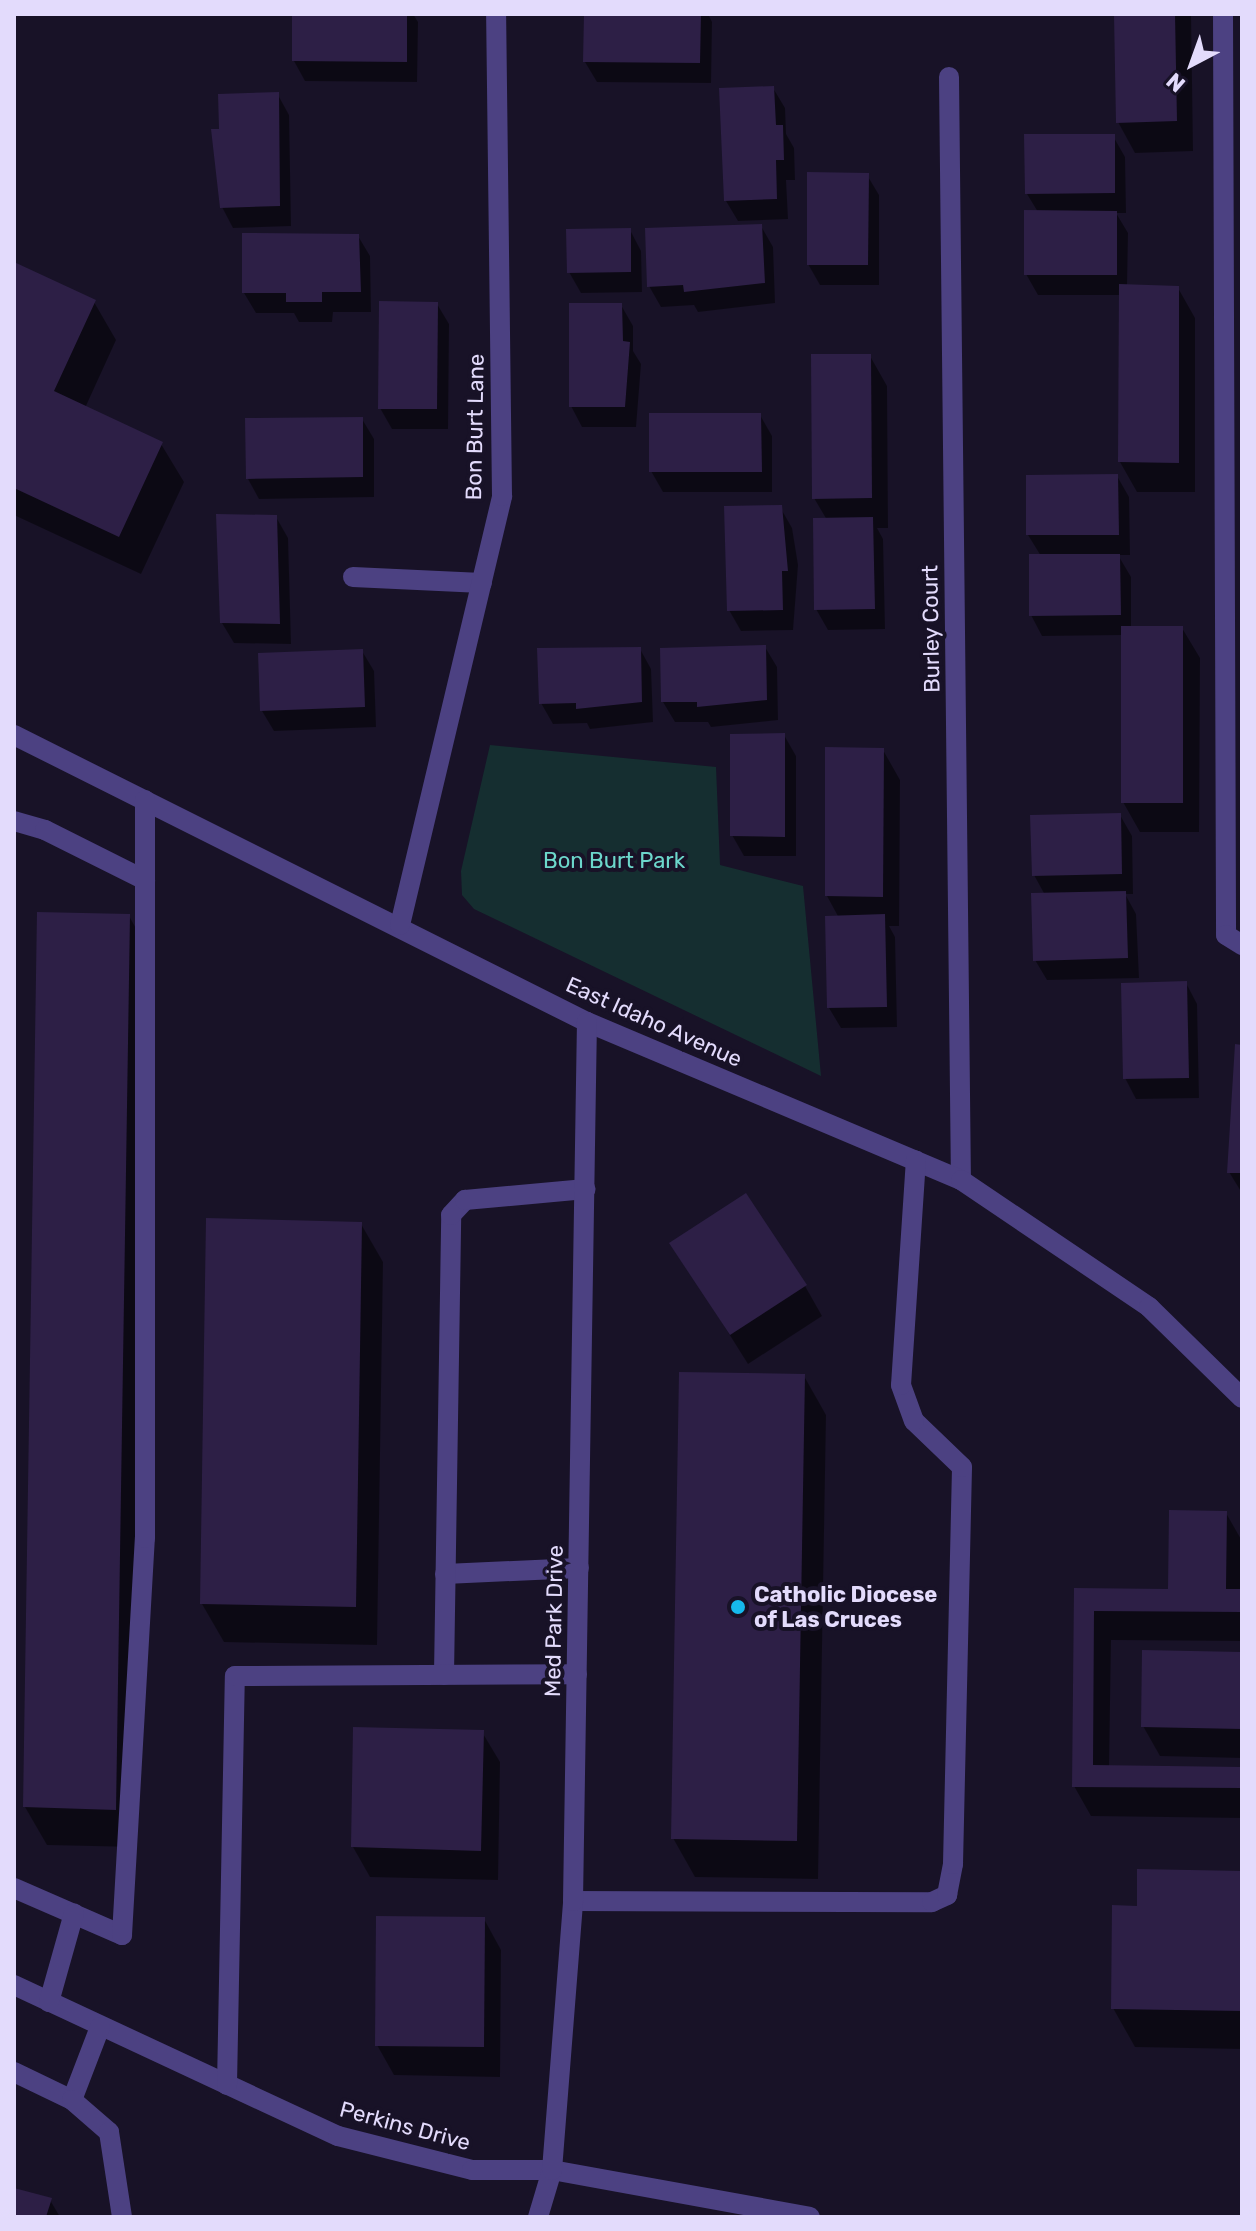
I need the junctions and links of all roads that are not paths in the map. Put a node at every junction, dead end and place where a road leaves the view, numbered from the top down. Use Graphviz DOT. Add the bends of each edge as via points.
graph roads {
  1 [pos="496,14"];
  2 [pos="1223,14"];
  3 [pos="949,77"];
  4 [pos="353,577"];
  5 [pos="482,583"];
  6 [pos="14,735"];
  7 [pos="145,800"];
  8 [pos="14,821"];
  9 [pos="145,880"];
  10 [pos="400,925"];
  11 [pos="1242,945"];
  12 [pos="587,1022"];
  13 [pos="916,1161"];
  14 [pos="961,1180"];
  15 [pos="585,1189"];
  16 [pos="1242,1398"];
  17 [pos="579,1568"];
  18 [pos="445,1574"];
  19 [pos="577,1674"];
  20 [pos="444,1675"];
  21 [pos="14,1888"];
  22 [pos="573,1901"];
  23 [pos="74,1913"];
  24 [pos="14,1985"];
  25 [pos="49,2002"];
  26 [pos="100,2027"];
  27 [pos="14,2072"];
  28 [pos="227,2085"];
  29 [pos="72,2100"];
  30 [pos="552,2170"];
  31 [pos="122,2217"];
  32 [pos="538,2217"];
  33 [pos="810,2217"];
  1 -- 5 [label="street, Bon Burt Lane" via="502,496"];
  2 -- 11 [label="street" via="1226,935"];
  3 -- 14 [label="street, Burley Court"];
  4 -- 5 [label="street"];
  5 -- 10 [label="street, Bon Burt Lane"];
  6 -- 7 [label="street, East Idaho Avenue"];
  7 -- 9 [label="street"];
  7 -- 10 [label="street, East Idaho Avenue"];
  8 -- 9 [label="street" via="45,830"];
  9 -- 23 [label="street" via="145,1538 122,1935"];
  10 -- 12 [label="street, East Idaho Avenue"];
  12 -- 13 [label="street, East Idaho Avenue"];
  12 -- 15 [label="street, Med Park Drive"];
  13 -- 14 [label="street, East Idaho Avenue"];
  13 -- 22 [label="street" via="901,1385 914,1421 962,1467 953,1864 947,1895 932,1902"];
  14 -- 16 [label="street, East Idaho Avenue" via="1149,1307"];
  15 -- 17 [label="street, Med Park Drive"];
  15 -- 18 [label="street" via="465,1200 451,1215"];
  17 -- 18 [label="street"];
  17 -- 19 [label="street, Med Park Drive"];
  18 -- 20 [label="street"];
  19 -- 20 [label="street"];
  19 -- 22 [label="street, Med Park Drive"];
  20 -- 28 [label="street" via="235,1676"];
  21 -- 23 [label="street"];
  22 -- 30 [label="street, Med Park Drive"];
  23 -- 25 [label="street"];
  24 -- 25 [label="street, Perkins Drive"];
  25 -- 26 [label="street, Perkins Drive"];
  26 -- 28 [label="street, Perkins Drive"];
  26 -- 29 [label="street"];
  27 -- 29 [label="street"];
  28 -- 30 [label="street, Perkins Drive" via="338,2136 472,2170"];
  29 -- 31 [label="street" via="109,2132"];
  30 -- 32 [label="street, Med Park Drive"];
  30 -- 33 [label="street, Perkins Drive"];
}
